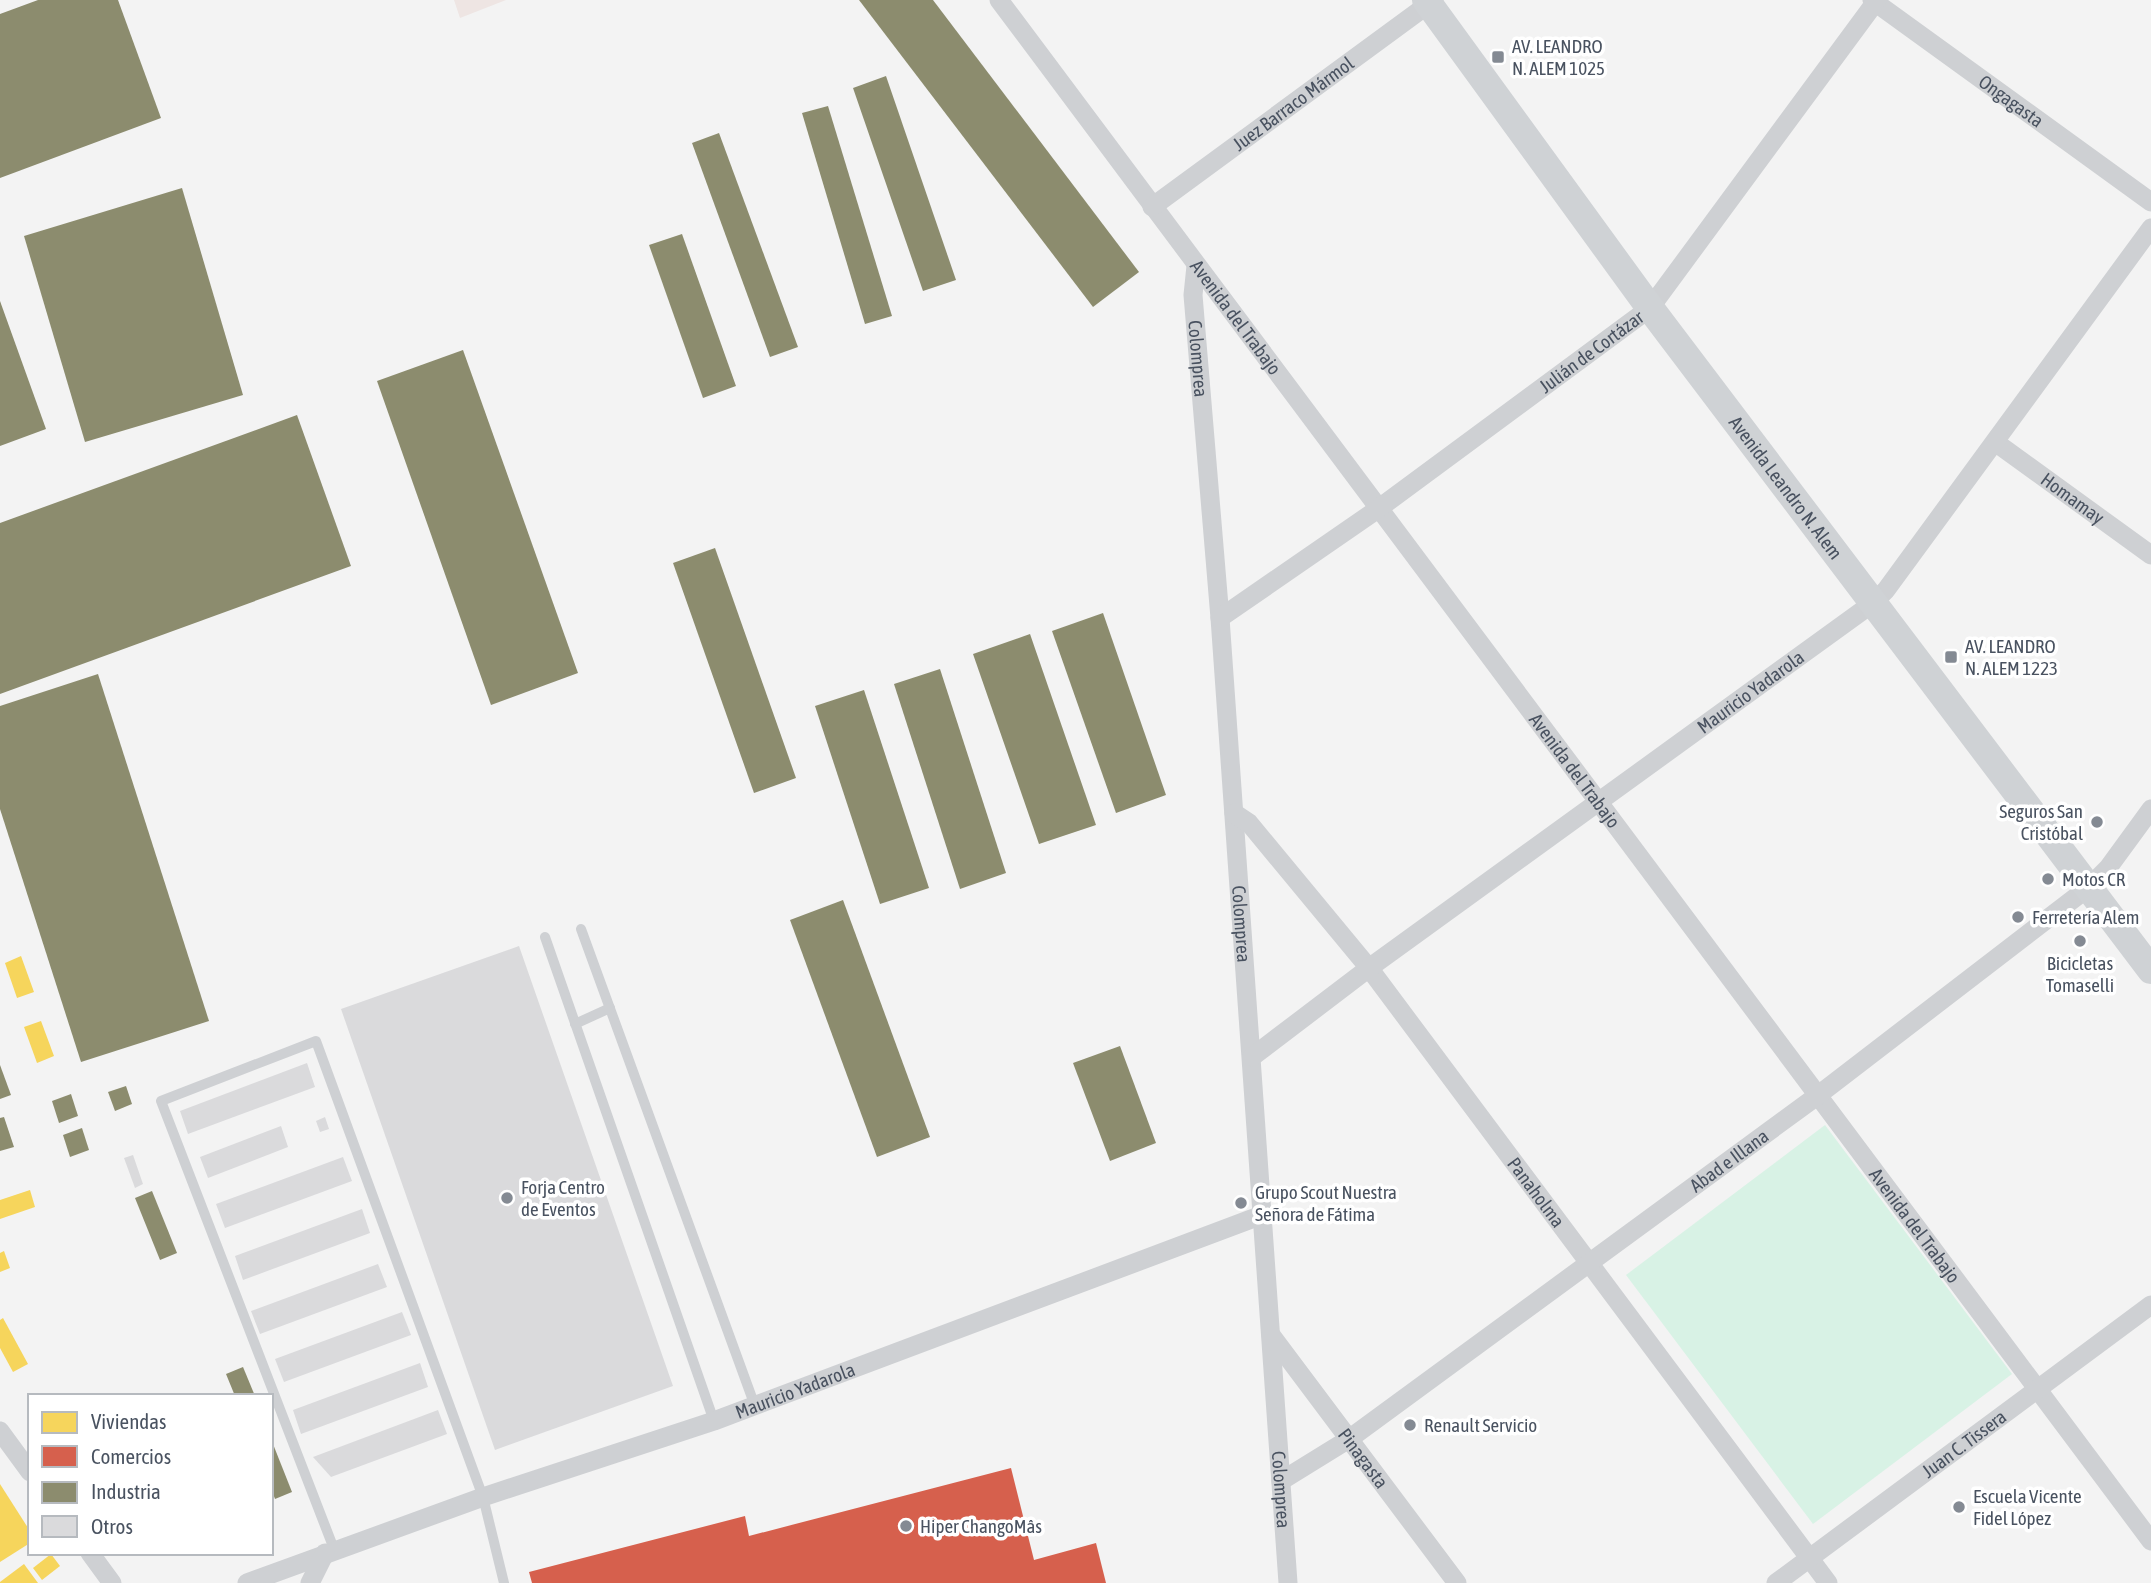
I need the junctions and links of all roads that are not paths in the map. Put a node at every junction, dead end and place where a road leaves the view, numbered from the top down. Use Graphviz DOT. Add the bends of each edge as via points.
graph roads {
  1 [pos="999,0"];
  2 [pos="1875,1"];
  3 [pos="1430,2"];
  4 [pos="2151,202"];
  5 [pos="1152,207"];
  6 [pos="2151,228"];
  7 [pos="1196,266"];
  8 [pos="1650,308"];
  9 [pos="1995,442"];
  10 [pos="1378,509"];
  11 [pos="2151,555"];
  12 [pos="1872,603"];
  13 [pos="1220,618"];
  14 [pos="1598,803"];
  15 [pos="2151,809"];
  16 [pos="1234,813"];
  17 [pos="2089,887"];
  18 [pos="581,929"];
  19 [pos="545,937"];
  20 [pos="1368,968"];
  21 [pos="2151,970"];
  22 [pos="610,1009"];
  23 [pos="575,1024"];
  24 [pos="1252,1056"];
  25 [pos="1817,1096"];
  26 [pos="1262,1215"];
  27 [pos="1590,1263"];
  28 [pos="2151,1305"];
  29 [pos="1271,1334"];
  30 [pos="2039,1388"];
  31 [pos="271,1394"];
  32 [pos="273,1399"];
  33 [pos="755,1406"];
  34 [pos="714,1421"];
  35 [pos="0,1431"];
  36 [pos="1349,1439"];
  37 [pos="28,1469"];
  38 [pos="1281,1481"];
  39 [pos="483,1497"];
  40 [pos="2151,1541"];
  41 [pos="330,1551"];
  42 [pos="91,1555"];
  43 [pos="1809,1558"];
  44 [pos="112,1583"];
  45 [pos="247,1583"];
  46 [pos="310,1583"];
  47 [pos="505,1583"];
  48 [pos="1288,1583"];
  49 [pos="1457,1583"];
  50 [pos="1776,1583"];
  51 [pos="1828,1583"];
  1 -- 5 [label="street, Avenida del Trabajo"];
  2 -- 4 [label="street, Ongagasta"];
  2 -- 8 [label="street, Julián de Cortázar"];
  3 -- 5 [label="street, Juez Barraco Mármol"];
  3 -- 8 [label="main road, Avenida Leandro N. Alem"];
  5 -- 7 [label="street, Avenida del Trabajo"];
  6 -- 9 [label="street, Mauricio Yadarola"];
  7 -- 10 [label="street, Avenida del Trabajo"];
  7 -- 13 [label="street, Colomprea" via="1193,295"];
  8 -- 10 [label="street, Julián de Cortázar"];
  8 -- 12 [label="main road, Avenida Leandro N. Alem"];
  9 -- 11 [label="street, Homamay"];
  9 -- 12 [label="street, Mauricio Yadarola"];
  10 -- 13 [label="street, Julián de Cortázar"];
  10 -- 14 [label="street, Avenida del Trabajo"];
  12 -- 14 [label="street, Mauricio Yadarola"];
  12 -- 17 [label="main road, Avenida Leandro N. Alem"];
  13 -- 16 [label="street, Colomprea"];
  14 -- 20 [label="street, Mauricio Yadarola"];
  14 -- 25 [label="street, Avenida del Trabajo"];
  15 -- 17 [label="street, Abad e Illana"];
  16 -- 20 [label="street, Panaholma" via="1250,822"];
  16 -- 24 [label="street, Colomprea"];
  17 -- 21 [label="main road, Avenida Leandro N. Alem"];
  17 -- 25 [label="street, Abad e Illana"];
  18 -- 22 [label="lane"];
  19 -- 23 [label="lane"];
  20 -- 24 [label="street, Mauricio Yadarola"];
  20 -- 27 [label="street, Panaholma"];
  22 -- 23 [label="lane"];
  22 -- 33 [label="lane"];
  23 -- 34 [label="lane"];
  24 -- 26 [label="street, Colomprea"];
  25 -- 27 [label="street, Abad e Illana"];
  25 -- 30 [label="street, Avenida del Trabajo"];
  26 -- 29 [label="street, Colomprea"];
  26 -- 33 [label="street, Mauricio Yadarola"];
  27 -- 36 [label="street, Abad e Illana"];
  27 -- 43 [label="street, Panaholma"];
  28 -- 30 [label="street, Juan C. Tissera"];
  29 -- 36 [label="street, Pinagasta"];
  29 -- 38 [label="street, Colomprea"];
  30 -- 40 [label="street, Avenida del Trabajo"];
  30 -- 43 [label="street, Juan C. Tissera"];
  31 -- 39 [label="lane" via="161,1101 316,1041"];
  32 -- 41 [label="lane"];
  33 -- 34 [label="street, Mauricio Yadarola"];
  34 -- 39 [label="street, Mauricio Yadarola"];
  35 -- 37 [label="street"];
  36 -- 38 [label="street, Abad e Illana"];
  36 -- 49 [label="street, Pinagasta"];
  38 -- 48 [label="street, Colomprea"];
  39 -- 41 [label="street, Mauricio Yadarola"];
  39 -- 47 [label="lane"];
  41 -- 45 [label="street, Mauricio Yadarola"];
  41 -- 46 [label="street"];
  42 -- 44 [label="street"];
  43 -- 50 [label="street, Juan C. Tissera"];
  43 -- 51 [label="street, Panaholma"];
}
